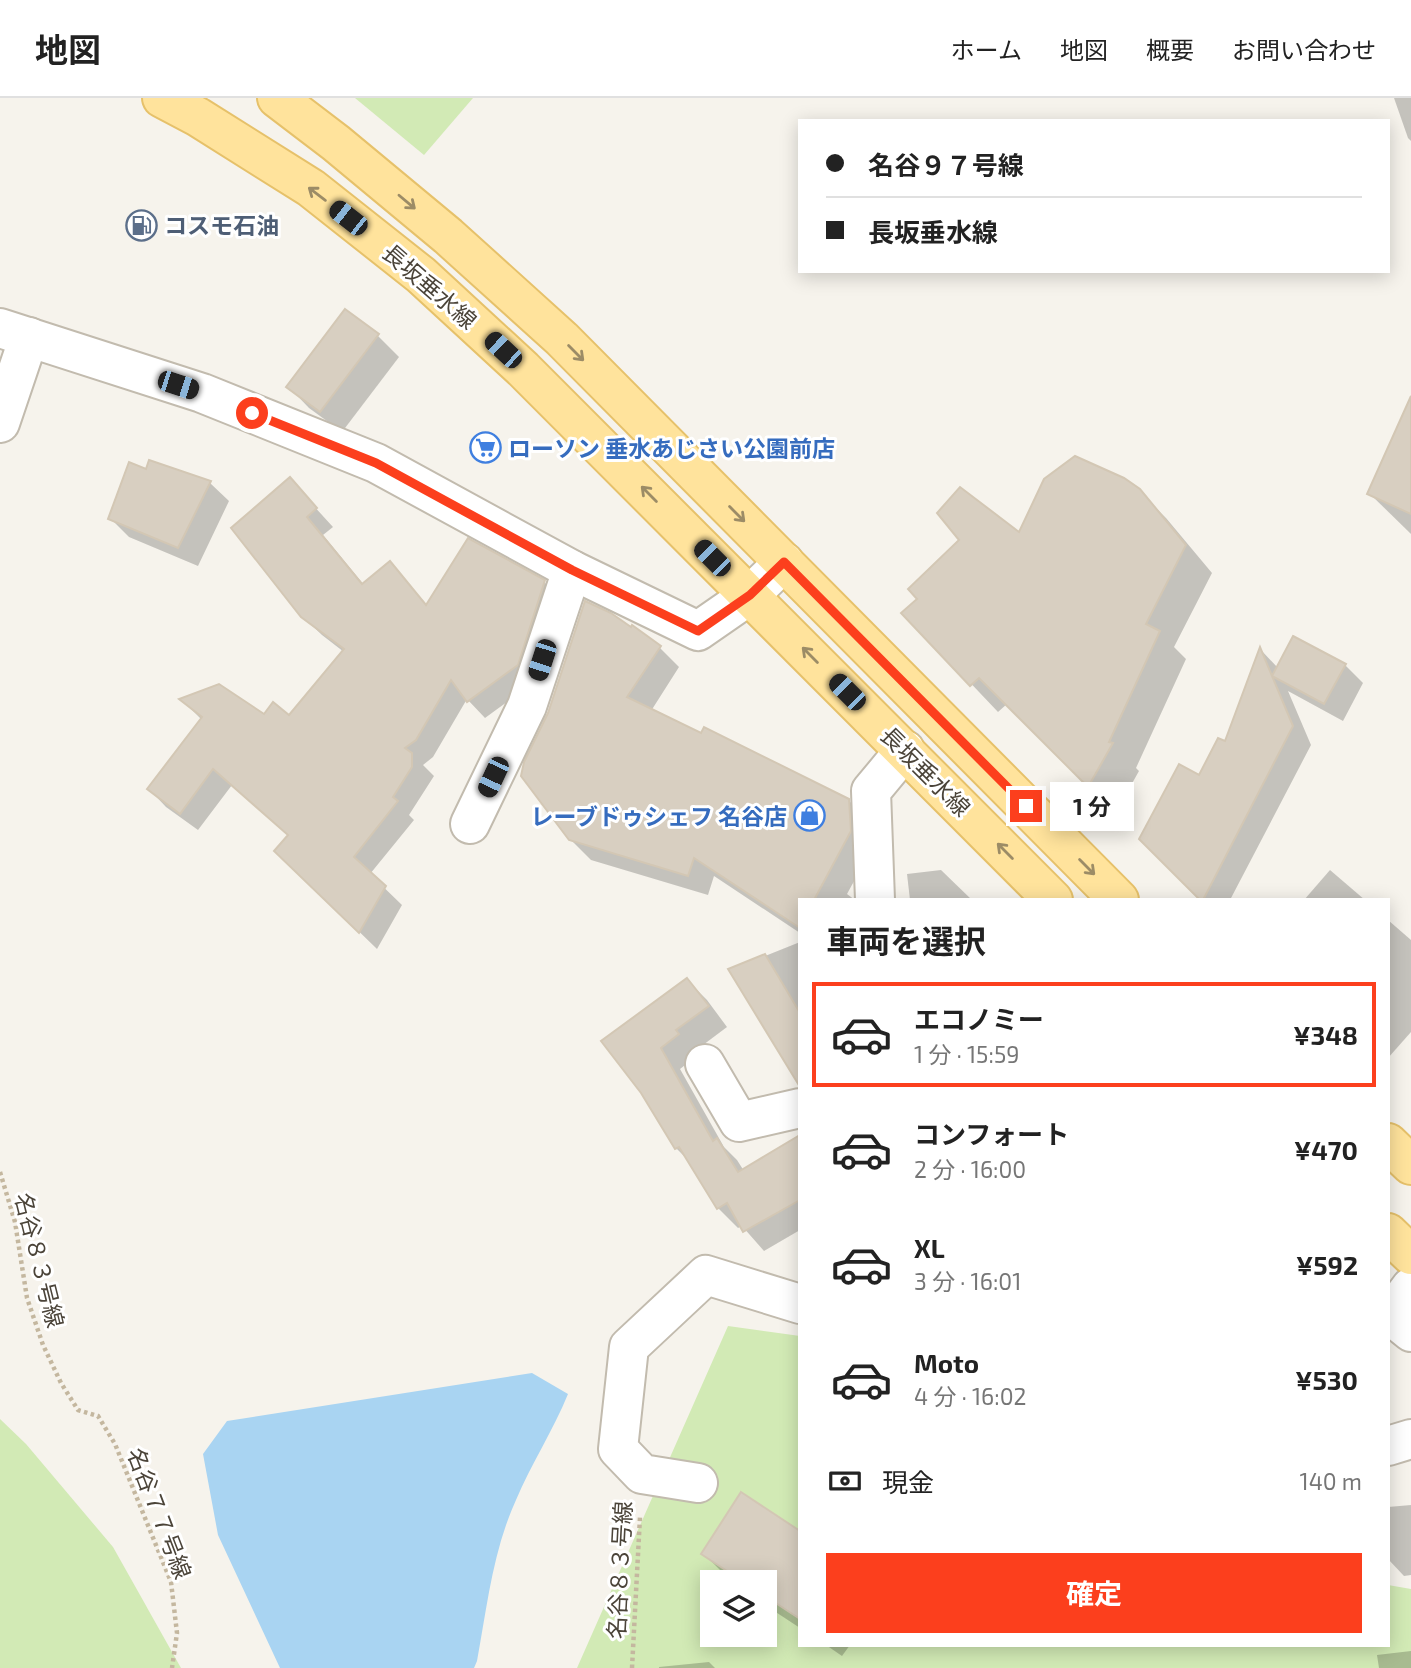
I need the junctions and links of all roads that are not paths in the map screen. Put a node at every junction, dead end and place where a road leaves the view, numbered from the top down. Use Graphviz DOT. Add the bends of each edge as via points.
graph roads {
  1 [pos="162,98"];
  2 [pos="277,98"];
  3 [pos="15,332"];
  4 [pos="0,423"];
  5 [pos="784,562"];
  6 [pos="572,570"];
  7 [pos="750,595"];
  8 [pos="905,750"];
  9 [pos="470,824"];
  10 [pos="875,898"];
  11 [pos="1051,898"];
  12 [pos="1117,898"];
  13 [pos="705,1064"];
  14 [pos="798,1108"];
  15 [pos="1390,1145"];
  16 [pos="1411,1164"];
  17 [pos="1390,1235"];
  18 [pos="1411,1255"];
  19 [pos="1411,1287"];
  20 [pos="798,1303"];
  21 [pos="1411,1332"];
  22 [pos="1411,1439"];
  23 [pos="1390,1445"];
  24 [pos="698,1483"];
  7 -- 1 [label="main road, 長坂垂水線, one-way" via="523,369 421,275 311,188"];
  2 -- 5 [label="main road, 長坂垂水線, one-way" via="448,236 562,339"];
  3 -- 4 [label="street"];
  3 -- 6 [label="street" via="202,393 376,463"];
  5 -- 7 [label="street"];
  5 -- 12 [label="main road, 長坂垂水線, one-way"];
  6 -- 7 [label="street" via="698,631"];
  6 -- 9 [label="street" via="527,706"];
  8 -- 7 [label="main road, 長坂垂水線, one-way"];
  8 -- 10 [label="street" via="871,791"];
  11 -- 8 [label="main road, 長坂垂水線, one-way"];
  13 -- 14 [label="street" via="739,1122"];
  15 -- 16 [label="main road"];
  17 -- 18 [label="main road"];
  19 -- 21 [label="street" via="1390,1315"];
  20 -- 24 [label="street" via="706,1275 629,1347 618,1449 642,1474"];
  22 -- 23 [label="street"];
}
